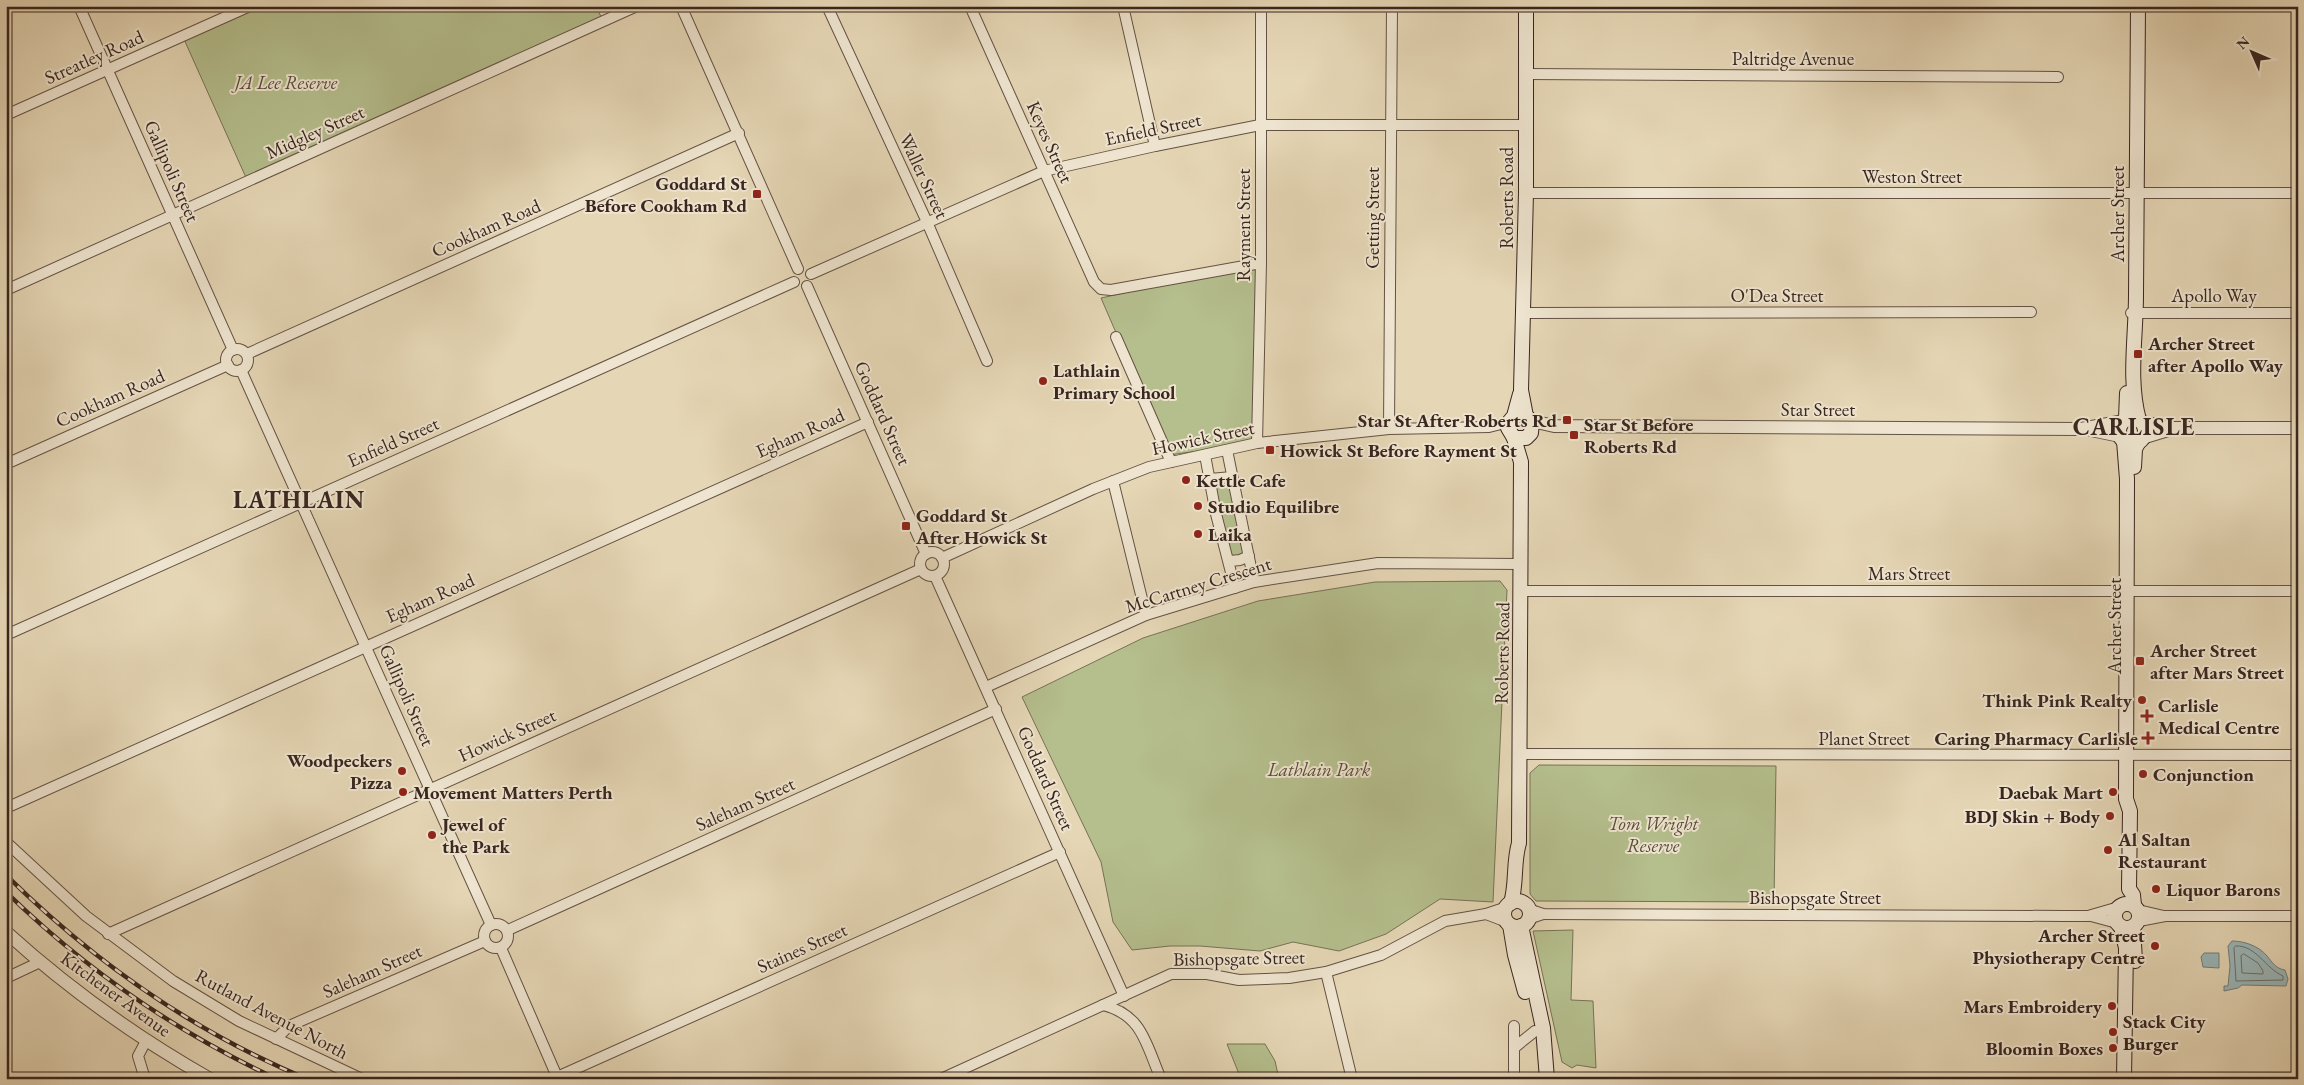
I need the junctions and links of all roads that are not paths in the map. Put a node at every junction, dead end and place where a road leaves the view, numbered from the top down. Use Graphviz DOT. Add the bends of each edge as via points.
graph roads {
  1 [pos="79,6"];
  2 [pos="250,6"];
  3 [pos="637,6"];
  4 [pos="681,6"];
  5 [pos="827,6"];
  6 [pos="970,6"];
  7 [pos="1123,6"];
  8 [pos="1261,6"];
  9 [pos="1392,6"];
  10 [pos="1526,6"];
  11 [pos="2130,6"];
  12 [pos="2138,6"];
  13 [pos="108,70"];
  14 [pos="1526,74"];
  15 [pos="2058,77"];
  16 [pos="6,115"];
  17 [pos="1260,125"];
  18 [pos="1524,125"];
  19 [pos="1390,126"];
  20 [pos="740,133"];
  21 [pos="1155,146"];
  22 [pos="1044,171"];
  23 [pos="1526,192"];
  24 [pos="2298,193"];
  25 [pos="2133,194"];
  26 [pos="173,215"];
  27 [pos="927,222"];
  28 [pos="1261,263"];
  29 [pos="798,269"];
  30 [pos="811,274"];
  31 [pos="794,282"];
  32 [pos="807,286"];
  33 [pos="6,290"];
  34 [pos="2031,312"];
  35 [pos="1523,313"];
  36 [pos="2134,313"];
  37 [pos="2298,313"];
  38 [pos="1116,337"];
  39 [pos="233,350"];
  40 [pos="247,354"];
  41 [pos="986,361"];
  42 [pos="228,365"];
  43 [pos="241,370"];
  44 [pos="2132,421"];
  45 [pos="868,422"];
  46 [pos="1521,427"];
  47 [pos="2173,428"];
  48 [pos="2298,428"];
  49 [pos="1389,429"];
  50 [pos="2081,429"];
  51 [pos="2131,439"];
  52 [pos="1257,443"];
  53 [pos="1227,450"];
  54 [pos="1205,455"];
  55 [pos="1171,462"];
  56 [pos="6,464"];
  57 [pos="1232,477"];
  58 [pos="1210,479"];
  59 [pos="1113,481"];
  60 [pos="302,502"];
  61 [pos="926,554"];
  62 [pos="1249,556"];
  63 [pos="942,558"];
  64 [pos="1230,560"];
  65 [pos="1521,564"];
  66 [pos="921,569"];
  67 [pos="936,576"];
  68 [pos="1254,582"];
  69 [pos="1235,588"];
  70 [pos="2130,590"];
  71 [pos="1521,591"];
  72 [pos="2298,591"];
  73 [pos="1146,615"];
  74 [pos="6,635"];
  75 [pos="366,646"];
  76 [pos="986,687"];
  77 [pos="996,709"];
  78 [pos="1520,754"];
  79 [pos="2130,754"];
  80 [pos="2298,755"];
  81 [pos="430,789"];
  82 [pos="6,808"];
  83 [pos="6,842"];
  84 [pos="1519,843"];
  85 [pos="1060,852"];
  86 [pos="1509,905"];
  87 [pos="1486,914"];
  88 [pos="2088,916"];
  89 [pos="2128,916"];
  90 [pos="2298,916"];
  91 [pos="1520,918"];
  92 [pos="491,925"];
  93 [pos="508,930"];
  94 [pos="6,932"];
  95 [pos="108,934"];
  96 [pos="485,941"];
  97 [pos="501,948"];
  98 [pos="40,962"];
  99 [pos="1326,972"];
  100 [pos="6,978"];
  101 [pos="1124,996"];
  102 [pos="1103,1005"];
  103 [pos="1514,1026"];
  104 [pos="1535,1031"];
  105 [pos="276,1039"];
  106 [pos="146,1041"];
  107 [pos="1514,1048"];
  108 [pos="1544,1053"];
  109 [pos="558,1078"];
  110 [pos="2298,1078"];
  111 [pos="145,1079"];
  112 [pos="210,1079"];
  113 [pos="362,1079"];
  114 [pos="941,1079"];
  115 [pos="1161,1079"];
  116 [pos="1352,1079"];
  117 [pos="1514,1079"];
  118 [pos="1547,1079"];
  119 [pos="2124,1079"];
  120 [pos="2133,1079"];
  121 [pos="2140,1079"];
  1 -- 13 [label="street, Gallipoli Street"];
  2 -- 13 [label="street, Streatley Road"];
  3 -- 26 [label="street, Midgley Street"];
  4 -- 20 [label="street"];
  5 -- 27 [label="street, Waller Street"];
  6 -- 22 [label="street, Keyes Street"];
  7 -- 21 [label="street"];
  8 -- 17 [label="street, Rayment Street"];
  9 -- 19 [label="street, Getting Street"];
  10 -- 14 [label="main road, Roberts Road"];
  11 -- 25 [label="main road, Archer Street"];
  12 -- 25 [label="main road, Archer Street"];
  13 -- 16 [label="street, Streatley Road"];
  13 -- 26 [label="street, Gallipoli Street"];
  14 -- 15 [label="street, Paltridge Avenue"];
  14 -- 18 [label="main road, Roberts Road"];
  17 -- 19 [label="street, Enfield Street"];
  17 -- 21 [label="street, Enfield Street"];
  17 -- 28 [label="street, Rayment Street"];
  18 -- 19 [label="street, Enfield Street"];
  18 -- 23 [label="main road, Roberts Road"];
  19 -- 49 [label="street, Getting Street"];
  20 -- 29 [label="street"];
  20 -- 40 [label="street, Cookham Road"];
  21 -- 22 [label="street, Enfield Street"];
  22 -- 27 [label="street, Enfield Street"];
  22 -- 28 [label="street, Keyes Street" via="1094,282 1101,289 1111,290"];
  23 -- 25 [label="street, Weston Street"];
  23 -- 35 [label="main road, Roberts Road"];
  24 -- 25 [label="street, Weston Street"];
  25 -- 36 [label="main road, Archer Street"];
  26 -- 33 [label="street, Midgley Street"];
  26 -- 39 [label="street, Gallipoli Street"];
  27 -- 30 [label="street, Enfield Street"];
  27 -- 41 [label="street, Waller Street"];
  28 -- 52 [label="street, Rayment Street"];
  29 -- 30 [label="street" via="807,269"];
  29 -- 31 [label="street" via="794,273"];
  30 -- 32 [label="street" via="811,282"];
  31 -- 32 [label="street" via="798,286"];
  31 -- 60 [label="street, Enfield Street"];
  32 -- 45 [label="street, Goddard Street"];
  34 -- 35 [label="street, O'Dea Street"];
  35 -- 46 [label="main road, Roberts Road"];
  36 -- 37 [label="street, Apollo Way"];
  36 -- 44 [label="main road, Archer Street"];
  38 -- 55 [label="street"];
  39 -- 40 [label="street"];
  39 -- 42 [label="street" via="228,354"];
  40 -- 43 [label="street" via="247,366"];
  42 -- 43 [label="street" via="235,371"];
  42 -- 56 [label="street, Cookham Road"];
  43 -- 60 [label="street, Gallipoli Street"];
  44 -- 47 [label="street, Star Street"];
  44 -- 50 [label="street, Star Street"];
  44 -- 51 [label="main road" via="2144,430"];
  44 -- 51 [label="main road" via="2119,428"];
  45 -- 61 [label="street, Goddard Street"];
  45 -- 75 [label="street, Egham Road"];
  46 -- 49 [label="street, Howick Street"];
  46 -- 50 [label="street, Star Street"];
  46 -- 65 [label="main road, Roberts Road"];
  47 -- 48 [label="street, Star Street"];
  47 -- 51 [label="street, Star Street"];
  49 -- 52 [label="street, Howick Street"];
  50 -- 51 [label="street, Star Street"];
  51 -- 70 [label="main road, Archer Street" via="2135,449"];
  52 -- 53 [label="street, Howick Street"];
  53 -- 54 [label="street, Howick Street"];
  53 -- 57 [label="street"];
  54 -- 55 [label="street, Howick Street"];
  54 -- 58 [label="street"];
  55 -- 59 [label="street, Howick Street"];
  57 -- 58 [label="street"];
  57 -- 62 [label="street"];
  58 -- 64 [label="street" via="1216,514"];
  59 -- 63 [label="street, Howick Street"];
  59 -- 73 [label="street"];
  60 -- 74 [label="street, Enfield Street"];
  60 -- 75 [label="street, Gallipoli Street"];
  61 -- 63 [label="street" via="934,553"];
  61 -- 66 [label="street" via="922,558"];
  62 -- 64 [label="street"];
  62 -- 68 [label="street"];
  63 -- 67 [label="street" via="943,569"];
  64 -- 69 [label="street"];
  65 -- 68 [label="street, McCartney Crescent" via="1378,563"];
  65 -- 71 [label="main road, Roberts Road"];
  66 -- 67 [label="street" via="929,576"];
  66 -- 81 [label="street, Howick Street"];
  67 -- 76 [label="street, Goddard Street"];
  68 -- 69 [label="street, McCartney Crescent"];
  69 -- 73 [label="street, McCartney Crescent"];
  70 -- 71 [label="street, Mars Street"];
  70 -- 72 [label="street, Mars Street"];
  70 -- 79 [label="main road, Archer Street"];
  71 -- 78 [label="main road, Roberts Road"];
  73 -- 76 [label="street, McCartney Crescent"];
  75 -- 81 [label="street, Gallipoli Street"];
  75 -- 82 [label="street, Egham Road"];
  76 -- 77 [label="street, Goddard Street"];
  77 -- 85 [label="street, Goddard Street"];
  77 -- 93 [label="street, Saleham Street"];
  78 -- 79 [label="street, Planet Street"];
  78 -- 84 [label="main road, Roberts Road"];
  79 -- 80 [label="street, Planet Street"];
  79 -- 89 [label="main road, Archer Street" via="2134,799 2130,811"];
  81 -- 92 [label="street, Gallipoli Street"];
  81 -- 95 [label="street, Howick Street"];
  83 -- 95 [label="street, Rutland Avenue North"];
  84 -- 86 [label="main road, Roberts Road" via="1515,887"];
  84 -- 91 [label="main road, Roberts Road" via="1524,849"];
  85 -- 101 [label="street, Goddard Street"];
  85 -- 109 [label="street, Staines Street"];
  86 -- 87 [label="street, Bishopsgate Street"];
  86 -- 91 [label="main road, Roberts Road" via="1504,912"];
  86 -- 91 [label="main road" via="1520,902"];
  87 -- 91 [label="street, Bishopsgate Street"];
  87 -- 99 [label="street, Bishopsgate Street" via="1446,921 1381,955"];
  88 -- 89 [label="street, Bishopsgate Street"];
  88 -- 89 [label="street, Bishopsgate Street"];
  88 -- 91 [label="street, Bishopsgate Street" via="1543,914"];
  89 -- 90 [label="street, Bishopsgate Street"];
  89 -- 119 [label="main road"];
  89 -- 120 [label="main road, Archer Street" via="2135,953"];
  91 -- 104 [label="main road, Roberts Road" via="1515,955"];
  91 -- 108 [label="main road, Roberts Road" via="1543,1028"];
  92 -- 93 [label="street" via="500,924"];
  92 -- 96 [label="street" via="485,931"];
  93 -- 97 [label="street" via="508,940"];
  94 -- 98 [label="street, Kitchener Avenue"];
  95 -- 105 [label="street, Rutland Avenue North" via="173,982"];
  96 -- 97 [label="street" via="491,947"];
  96 -- 105 [label="street, Saleham Street" via="289,1026"];
  97 -- 109 [label="street"];
  98 -- 100 [label="street"];
  98 -- 106 [label="street, Kitchener Avenue"];
  99 -- 101 [label="street, Bishopsgate Street" via="1289,978 1239,980 1207,974 1171,974"];
  99 -- 116 [label="street"];
  101 -- 102 [label="street, Bishopsgate Street"];
  102 -- 114 [label="street, Bishopsgate Street"];
  102 -- 115 [label="street" via="1119,1009 1136,1023"];
  103 -- 107 [label="street"];
  104 -- 107 [label="street"];
  104 -- 108 [label="main road, Roberts Road"];
  105 -- 113 [label="street, Rutland Avenue North"];
  106 -- 111 [label="street" via="138,1056"];
  106 -- 112 [label="street, Kitchener Avenue"];
  107 -- 117 [label="street"];
  108 -- 118 [label="main road, Roberts Road"];
  110 -- 121 [label="street"];
}
